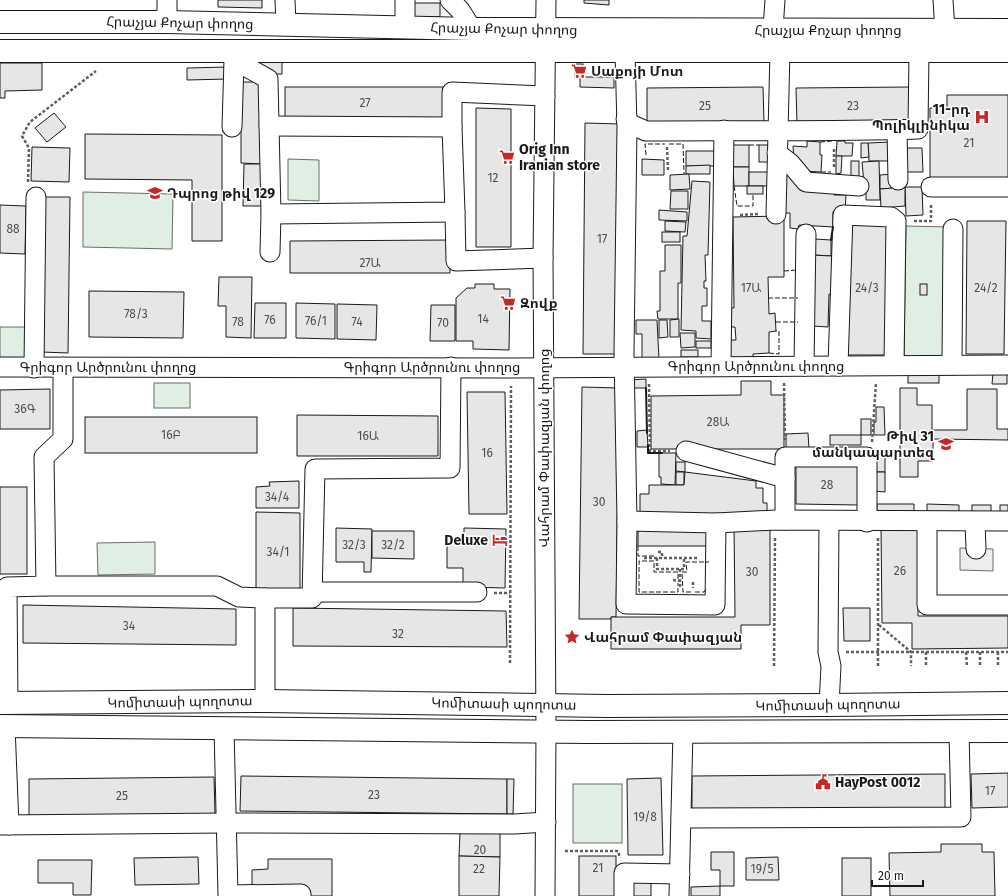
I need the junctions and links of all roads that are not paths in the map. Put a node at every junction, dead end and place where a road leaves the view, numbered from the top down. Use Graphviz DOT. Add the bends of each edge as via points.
graph roads {
  1 [pos="167,0"];
  2 [pos="285,0"];
  3 [pos="405,0"];
  4 [pos="450,0"];
  5 [pos="546,0"];
  6 [pos="775,0"];
  7 [pos="943,0"];
  8 [pos="0,22"];
  9 [pos="167,22"];
  10 [pos="286,25"];
  11 [pos="405,27"];
  12 [pos="472,29"];
  13 [pos="545,29"];
  14 [pos="773,29"];
  15 [pos="1008,30"];
  16 [pos="944,31"];
  17 [pos="0,51"];
  18 [pos="545,51"];
  19 [pos="780,51"];
  20 [pos="919,51"];
  21 [pos="1008,51"];
  22 [pos="625,52"];
  23 [pos="235,56"];
  24 [pos="545,96"];
  25 [pos="626,119"];
  26 [pos="269,126"];
  27 [pos="232,127"];
  28 [pos="452,127"];
  29 [pos="724,130"];
  30 [pos="779,130"];
  31 [pos="897,130"];
  32 [pos="777,153"];
  33 [pos="898,180"];
  34 [pos="859,186"];
  35 [pos="931,187"];
  36 [pos="1008,187"];
  37 [pos="36,197"];
  38 [pos="455,212"];
  39 [pos="271,214"];
  40 [pos="776,214"];
  41 [pos="953,229"];
  42 [pos="806,234"];
  43 [pos="270,252"];
  44 [pos="543,258"];
  45 [pos="952,365"];
  46 [pos="1008,365"];
  47 [pos="721,366"];
  48 [pos="804,366"];
  49 [pos="838,366"];
  50 [pos="886,366"];
  51 [pos="0,367"];
  52 [pos="63,367"];
  53 [pos="451,367"];
  54 [pos="543,367"];
  55 [pos="624,367"];
  56 [pos="34,368"];
  57 [pos="686,451"];
  58 [pos="785,478"];
  59 [pos="780,520"];
  60 [pos="627,521"];
  61 [pos="829,521"];
  62 [pos="1008,521"];
  63 [pos="872,522"];
  64 [pos="927,522"];
  65 [pos="975,522"];
  66 [pos="716,523"];
  67 [pos="976,548"];
  68 [pos="46,586"];
  69 [pos="4,587"];
  70 [pos="312,592"];
  71 [pos="477,592"];
  72 [pos="265,598"];
  73 [pos="1008,605"];
  74 [pos="265,701"];
  75 [pos="1008,703"];
  76 [pos="4,704"];
  77 [pos="546,705"];
  78 [pos="829,706"];
  79 [pos="2,726"];
  80 [pos="224,728"];
  81 [pos="546,731"];
  82 [pos="683,731"];
  83 [pos="959,731"];
  84 [pos="1008,731"];
  85 [pos="681,818"];
  86 [pos="546,822"];
  87 [pos="226,823"];
  88 [pos="5,825"];
  89 [pos="680,874"];
  90 [pos="265,896"];
  91 [pos="301,896"];
  92 [pos="545,896"];
  93 [pos="624,896"];
  94 [pos="679,896"];
  1 -- 9 [label="street"];
  2 -- 10 [label="street"];
  3 -- 11 [label="street"];
  4 -- 12 [label="street"];
  5 -- 13 [label="street, Վահրամ Փափազյան փողոց"];
  6 -- 14 [label="street"];
  7 -- 16 [label="street"];
  8 -- 9 [label="main road, Հրաչյա Քոչար փողոց"];
  9 -- 10 [label="main road, Հրաչյա Քոչար փողոց"];
  10 -- 11 [label="main road, Հրաչյա Քոչար փողոց"];
  11 -- 12 [label="main road, Հրաչյա Քոչար փողոց"];
  12 -- 13 [label="main road, Հրաչյա Քոչար փողոց"];
  13 -- 14 [label="main road, Հրաչյա Քոչար փողոց"];
  13 -- 18 [label="street, Վահրամ Փափազյան փողոց"];
  14 -- 16 [label="main road, Հրաչյա Քոչար փողոց"];
  15 -- 16 [label="main road, Հրաչյա Քոչար փողոց"];
  17 -- 23 [label="main road, Հրաչյա Քոչար փողոց"];
  18 -- 22 [label="main road, Հրաչյա Քոչար փողոց"];
  18 -- 23 [label="main road, Հրաչյա Քոչար փողոց"];
  18 -- 24 [label="street, Վահրամ Փափազյան փողոց"];
  19 -- 20 [label="main road, Հրաչյա Քոչար փողոց"];
  19 -- 22 [label="main road, Հրաչյա Քոչար փողոց"];
  19 -- 30 [label="street"];
  20 -- 21 [label="main road, Հրաչյա Քոչար փողոց"];
  20 -- 31 [label="street" via="918,129"];
  22 -- 25 [label="street"];
  23 -- 26 [label="street" via="268,79"];
  23 -- 27 [label="street"];
  24 -- 28 [label="street" via="452,92"];
  24 -- 44 [label="street, Վահրամ Փափազյան փողոց"];
  25 -- 29 [label="street" via="632,125 646,131"];
  25 -- 55 [label="street"];
  26 -- 28 [label="street"];
  26 -- 39 [label="street"];
  28 -- 38 [label="street"];
  29 -- 30 [label="street"];
  29 -- 47 [label="street"];
  30 -- 31 [label="street"];
  30 -- 32 [label="street"];
  31 -- 33 [label="street"];
  32 -- 34 [label="street" via="790,163 806,182"];
  32 -- 40 [label="street"];
  35 -- 36 [label="street"];
  37 -- 56 [label="street"];
  38 -- 39 [label="street"];
  38 -- 44 [label="street" via="456,261"];
  39 -- 43 [label="street"];
  41 -- 45 [label="street"];
  42 -- 48 [label="street"];
  44 -- 54 [label="street, Վահրամ Փափազյան փողոց"];
  45 -- 46 [label="street, Գրիգոր Արծրունու փողոց"];
  45 -- 50 [label="street, Գրիգոր Արծրունու փողոց"];
  47 -- 48 [label="street, Գրիգոր Արծրունու փողոց"];
  47 -- 55 [label="street, Գրիգոր Արծրունու փողոց"];
  48 -- 49 [label="street, Գրիգոր Արծրունու փողոց"];
  49 -- 50 [label="street, Գրիգոր Արծրունու փողոց"];
  49 -- 50 [label="street" via="843,215 891,216 896,221"];
  51 -- 56 [label="street, Գրիգոր Արծրունու փողոց"];
  52 -- 53 [label="street, Գրիգոր Արծրունու փողոց"];
  52 -- 56 [label="street, Գրիգոր Արծրունու փողոց"];
  52 -- 68 [label="street" via="63,440 44,457"];
  53 -- 54 [label="street, Գրիգոր Արծրունու փողոց"];
  53 -- 70 [label="street" via="450,468 315,469"];
  54 -- 55 [label="street, Գրիգոր Արծրունու փողոց"];
  54 -- 77 [label="street, Վահրամ Փափազյան փողոց"];
  55 -- 60 [label="street"];
  57 -- 58 [label="street"];
  58 -- 59 [label="street"];
  58 -- 63 [label="street" via="786,456 867,457"];
  59 -- 61 [label="street"];
  59 -- 66 [label="street"];
  60 -- 66 [label="street"];
  60 -- 66 [label="street" via="626,604 715,605"];
  61 -- 63 [label="street"];
  61 -- 78 [label="street"];
  62 -- 65 [label="street"];
  63 -- 64 [label="street"];
  64 -- 65 [label="street"];
  64 -- 73 [label="street" via="927,605"];
  65 -- 67 [label="street"];
  68 -- 69 [label="street"];
  68 -- 72 [label="street" via="217,586 239,598"];
  69 -- 76 [label="street"];
  70 -- 71 [label="street"];
  70 -- 72 [label="street" via="312,598"];
  72 -- 74 [label="street"];
  74 -- 76 [label="main road, Կոմիտասի պողոտա"];
  74 -- 77 [label="main road, Կոմիտասի պողոտա"];
  75 -- 78 [label="main road, Կոմիտասի պողոտա"];
  77 -- 78 [label="main road, Կոմիտասի պողոտա"];
  77 -- 81 [label="street, Վահրամ Փափազյան փողոց"];
  79 -- 80 [label="main road, Կոմիտասի պողոտա"];
  79 -- 88 [label="street"];
  80 -- 81 [label="main road, Կոմիտասի պողոտա"];
  80 -- 87 [label="street"];
  81 -- 82 [label="main road, Կոմիտասի պողոտա"];
  81 -- 86 [label="street, Վահրամ Փափազյան փողոց"];
  82 -- 83 [label="main road, Կոմիտասի պողոտա"];
  82 -- 85 [label="street"];
  83 -- 84 [label="main road, Կոմիտասի պողոտա"];
  83 -- 85 [label="street" via="961,817"];
  85 -- 89 [label="street"];
  86 -- 87 [label="street"];
  86 -- 92 [label="street, Վահրամ Փափազյան փողոց"];
  87 -- 88 [label="street"];
  87 -- 90 [label="street" via="228,894"];
  89 -- 93 [label="street" via="624,874"];
  89 -- 94 [label="street"];
  90 -- 91 [label="street"];
}
